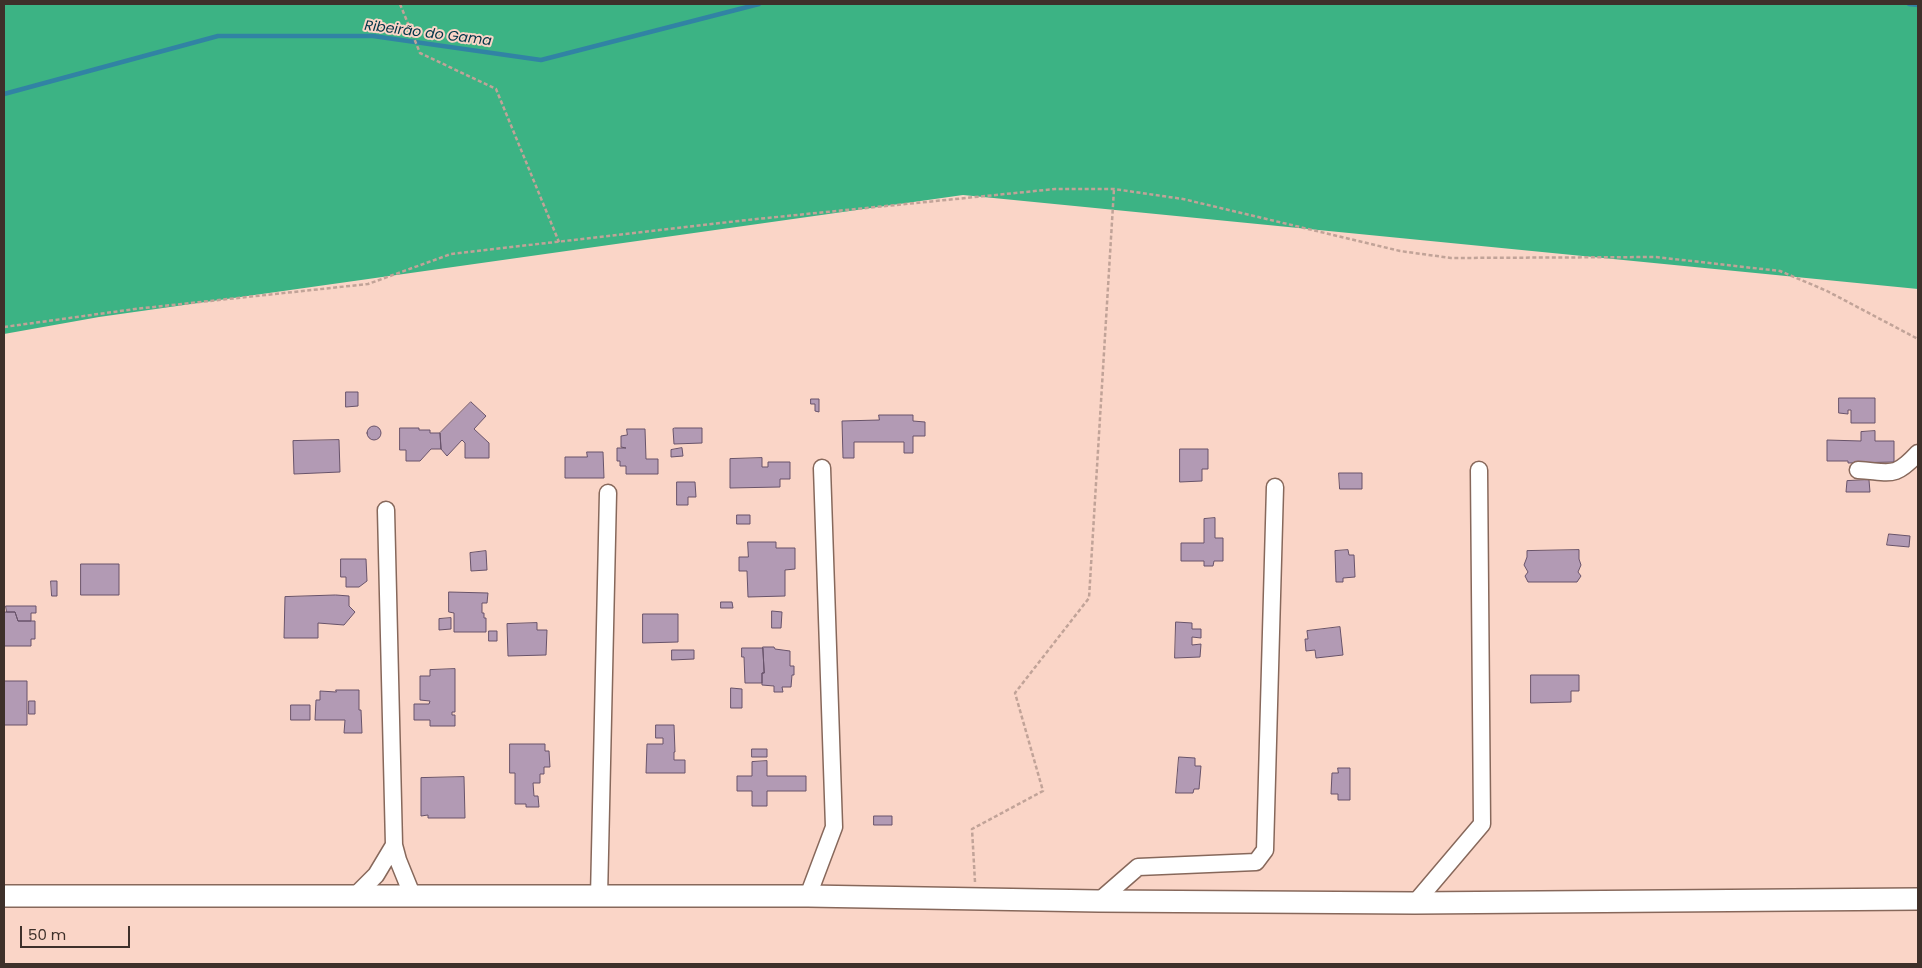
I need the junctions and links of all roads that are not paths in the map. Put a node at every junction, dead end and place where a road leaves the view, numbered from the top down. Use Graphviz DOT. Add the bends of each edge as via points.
graph roads {
  1 [pos="1918,454"];
  2 [pos="822,468"];
  3 [pos="1479,470"];
  4 [pos="1858,470"];
  5 [pos="1275,487"];
  6 [pos="608,493"];
  7 [pos="386,510"];
  8 [pos="394,845"];
  9 [pos="4,896"];
  10 [pos="355,896"];
  11 [pos="808,896"];
  12 [pos="413,897"];
  13 [pos="600,897"];
  14 [pos="1918,899"];
  15 [pos="1099,901"];
  16 [pos="1416,903"];
  1 -- 4 [label="street" via="1895,473"];
  2 -- 11 [label="street" via="834,828"];
  3 -- 16 [label="street" via="1482,824"];
  5 -- 15 [label="street" via="1265,850 1256,862 1138,867"];
  6 -- 13 [label="street"];
  7 -- 8 [label="street"];
  8 -- 10 [label="street" via="376,876"];
  8 -- 12 [label="street"];
  9 -- 10 [label="street"];
  10 -- 12 [label="street"];
  11 -- 13 [label="street"];
  11 -- 15 [label="street"];
  12 -- 13 [label="street"];
  14 -- 16 [label="street"];
  15 -- 16 [label="street"];
}
